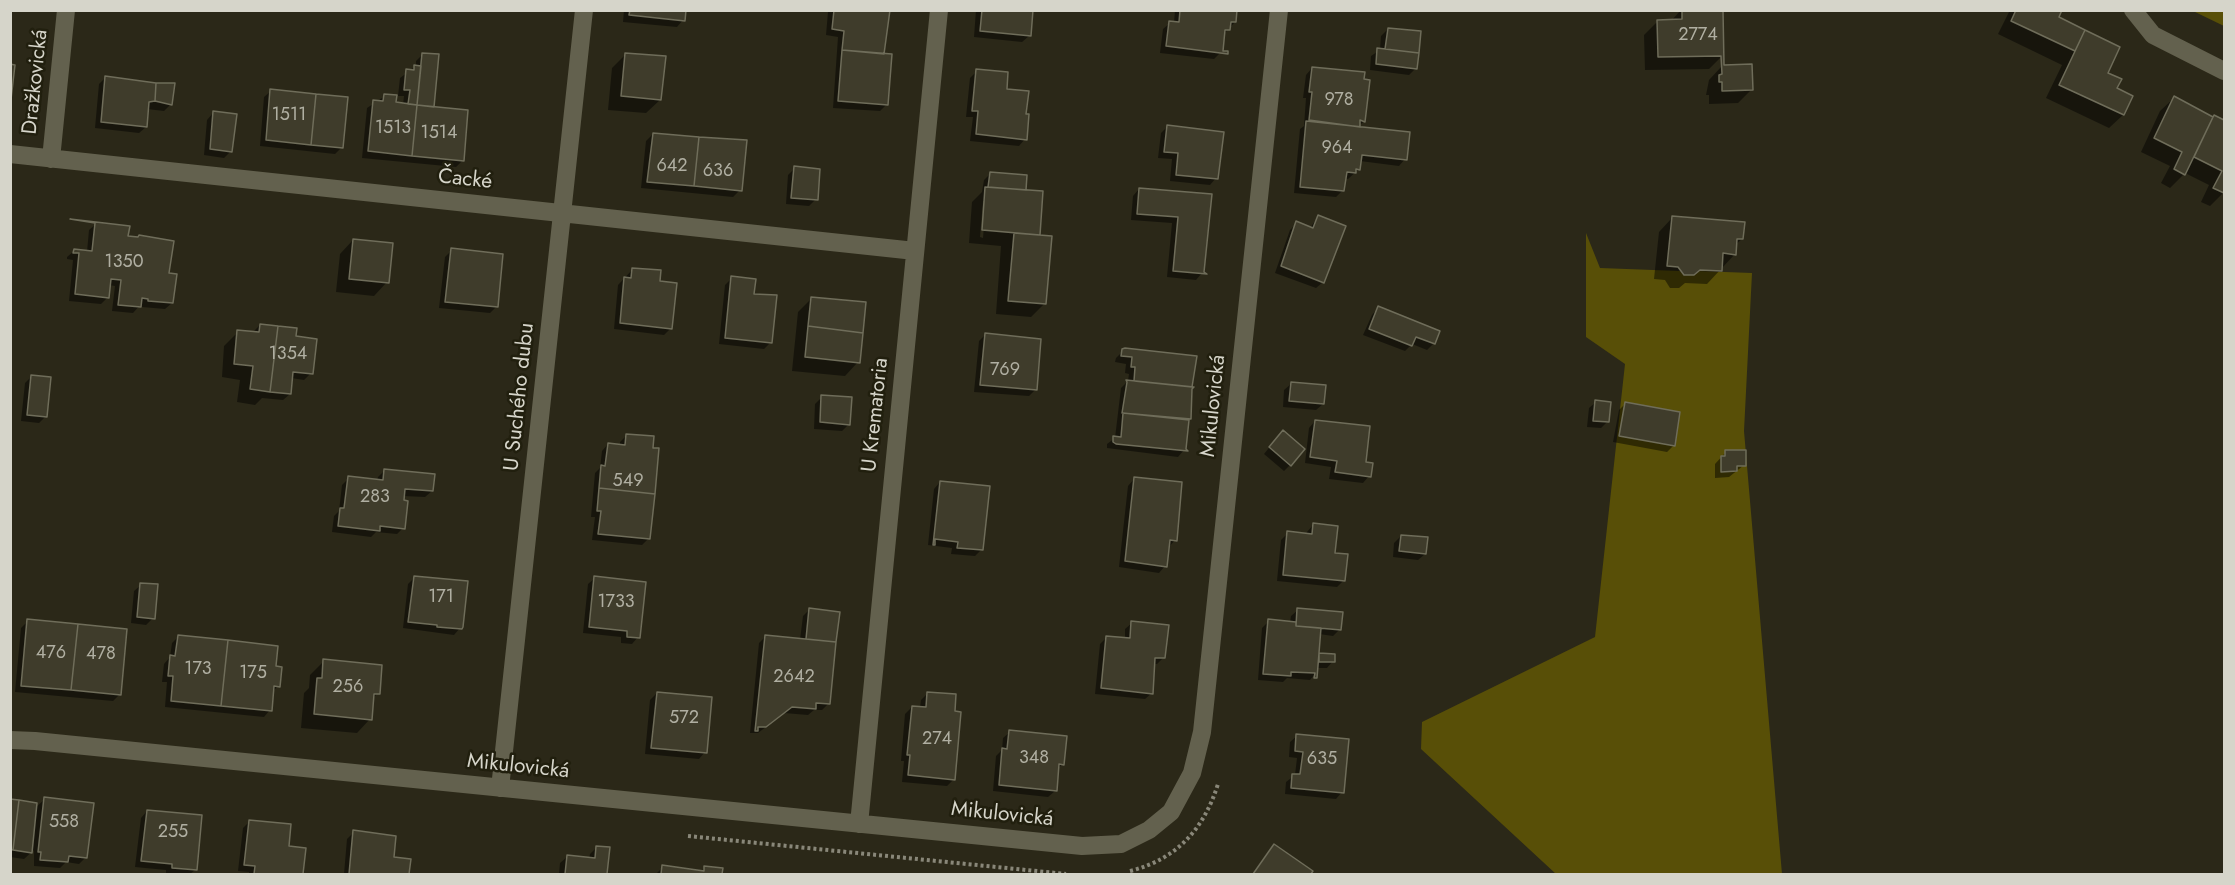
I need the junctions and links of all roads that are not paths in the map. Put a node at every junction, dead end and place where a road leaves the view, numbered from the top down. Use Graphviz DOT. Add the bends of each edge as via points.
graph roads {
  1 [pos="66,10"];
  2 [pos="584,10"];
  3 [pos="939,10"];
  4 [pos="1279,10"];
  5 [pos="2133,10"];
  6 [pos="2224,71"];
  7 [pos="10,154"];
  8 [pos="51,159"];
  9 [pos="562,213"];
  10 [pos="915,251"];
  11 [pos="10,740"];
  12 [pos="500,788"];
  13 [pos="859,824"];
  1 -- 8 [label="street, Dražkovická"];
  2 -- 9 [label="street, U Suchého dubu"];
  3 -- 10 [label="street, U Krematoria"];
  4 -- 13 [label="street, Mikulovická" via="1202,732 1192,773 1171,812 1149,831 1121,844 1082,846"];
  5 -- 6 [label="street" via="2158,38"];
  7 -- 8 [label="street, Čacké"];
  8 -- 9 [label="street, Čacké"];
  9 -- 10 [label="street, Čacké"];
  9 -- 12 [label="street, U Suchého dubu"];
  10 -- 13 [label="street, U Krematoria"];
  11 -- 12 [label="street, Mikulovická"];
  12 -- 13 [label="street, Mikulovická"];
}
